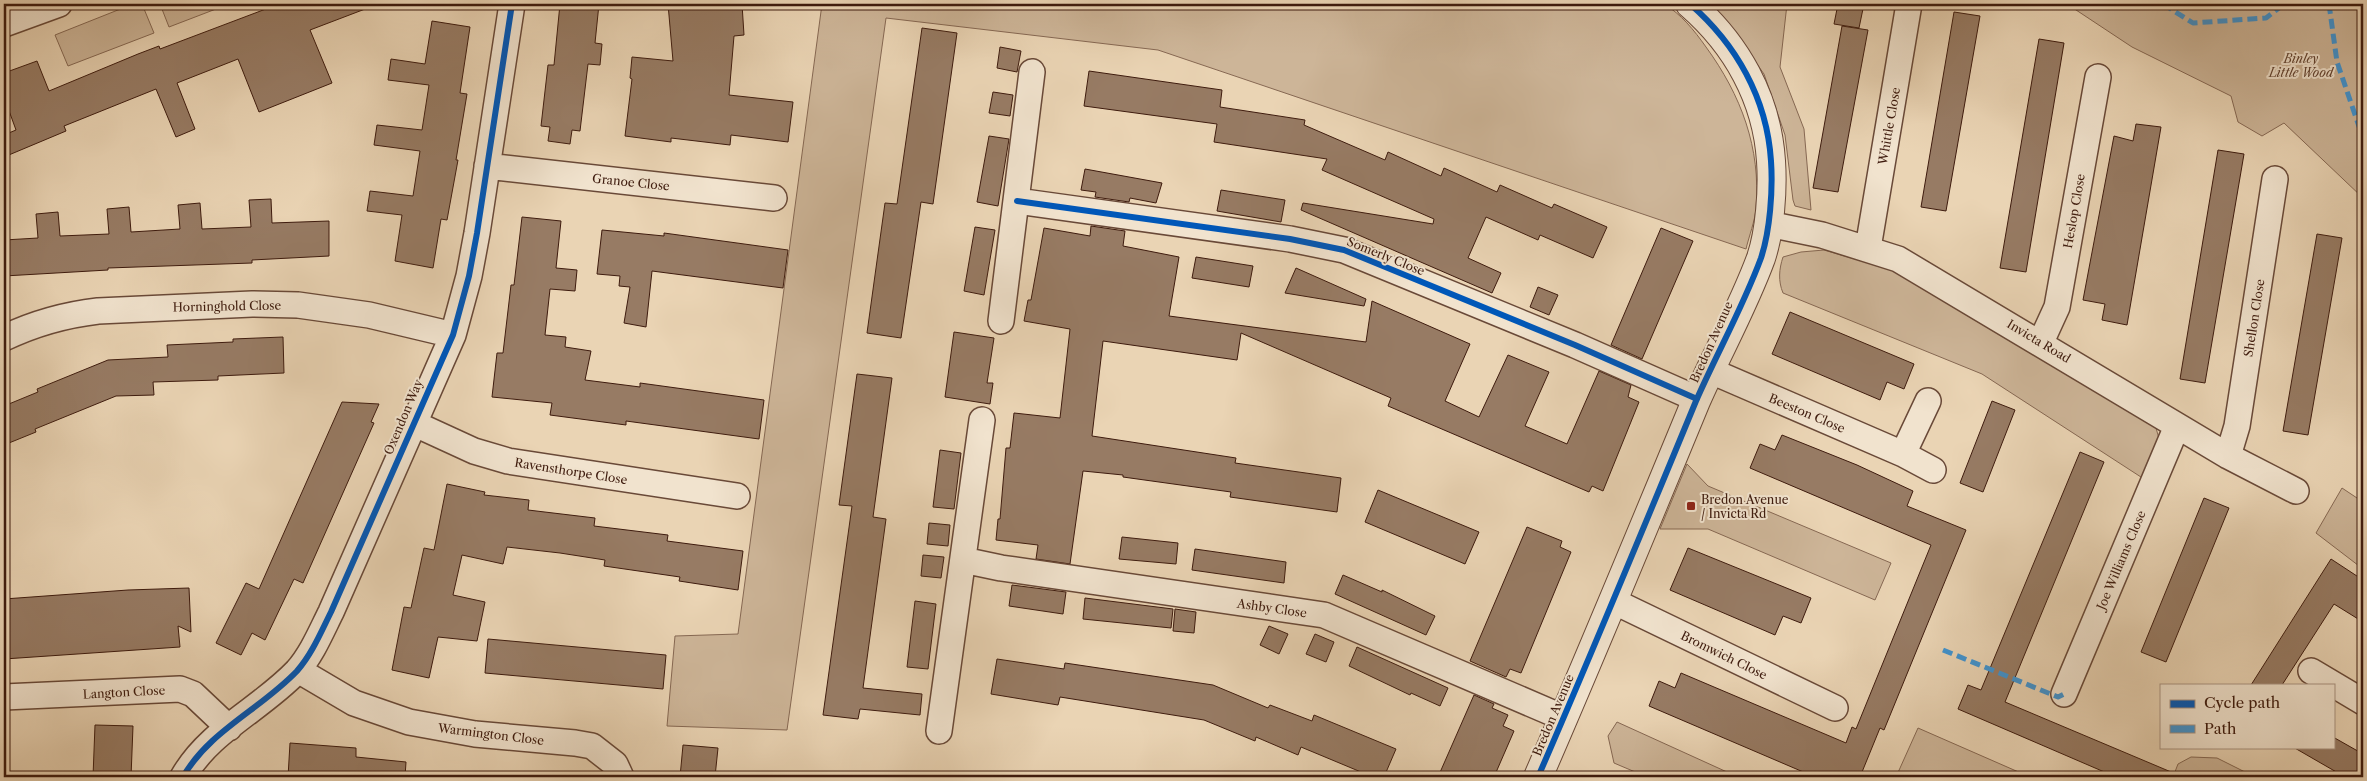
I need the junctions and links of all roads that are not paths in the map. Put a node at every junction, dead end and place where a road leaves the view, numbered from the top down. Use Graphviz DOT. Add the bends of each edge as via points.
graph roads {
  1 [pos="59,4"];
  2 [pos="512,4"];
  3 [pos="1690,4"];
  4 [pos="1909,4"];
  5 [pos="4,24"];
  6 [pos="1032,72"];
  7 [pos="2098,78"];
  8 [pos="487,166"];
  9 [pos="2275,180"];
  10 [pos="774,198"];
  11 [pos="1017,201"];
  12 [pos="1768,224"];
  13 [pos="1868,248"];
  14 [pos="1001,321"];
  15 [pos="453,335"];
  16 [pos="4,338"];
  17 [pos="2041,342"];
  18 [pos="1711,371"];
  19 [pos="1698,399"];
  20 [pos="1928,401"];
  21 [pos="982,420"];
  22 [pos="413,423"];
  23 [pos="2177,426"];
  24 [pos="1903,454"];
  25 [pos="2228,456"];
  26 [pos="1933,470"];
  27 [pos="2296,490"];
  28 [pos="737,496"];
  29 [pos="963,560"];
  30 [pos="1613,601"];
  31 [pos="298,670"];
  32 [pos="2311,671"];
  33 [pos="2333,684"];
  34 [pos="2334,685"];
  35 [pos="2064,694"];
  36 [pos="4,697"];
  37 [pos="2363,702"];
  38 [pos="1835,708"];
  39 [pos="1564,718"];
  40 [pos="229,728"];
  41 [pos="939,731"];
  42 [pos="183,777"];
  43 [pos="621,777"];
  44 [pos="1538,777"];
  1 -- 5 [label="street"];
  2 -- 8 [label="street, Oxendon Way"];
  3 -- 12 [label="street, Bredon Avenue" via="1708,20 1736,55 1756,92 1766,126 1771,162"];
  4 -- 13 [label="street, Whittle Close"];
  6 -- 11 [label="street"];
  7 -- 17 [label="street, Heslop Close" via="2057,307"];
  8 -- 10 [label="street, Granoe Close"];
  8 -- 15 [label="street, Oxendon Way" via="470,268"];
  9 -- 25 [label="street, Shellon Close" via="2237,426"];
  11 -- 14 [label="street"];
  11 -- 19 [label="street, Somerly Close" via="1290,239 1344,250"];
  12 -- 13 [label="street, Invicta Road"];
  12 -- 18 [label="street, Bredon Avenue" via="1761,256"];
  13 -- 17 [label="street, Invicta Road" via="1898,259"];
  15 -- 16 [label="street, Horninghold Close" via="345,311 275,304 73,314 34,324"];
  15 -- 22 [label="street, Oxendon Way"];
  17 -- 23 [label="street, Invicta Road"];
  18 -- 19 [label="street, Bredon Avenue"];
  18 -- 24 [label="street, Beeston Close"];
  19 -- 30 [label="street, Bredon Avenue"];
  20 -- 24 [label="street"];
  21 -- 29 [label="street"];
  22 -- 28 [label="street, Ravensthorpe Close" via="474,451 508,462"];
  22 -- 31 [label="street, Oxendon Way" via="331,612"];
  23 -- 25 [label="street, Invicta Road"];
  23 -- 35 [label="street, Joe Williams Close"];
  24 -- 26 [label="street, Beeston Close"];
  25 -- 27 [label="street, Invicta Road"];
  29 -- 39 [label="street, Ashby Close" via="1324,615"];
  29 -- 41 [label="street"];
  30 -- 38 [label="street, Bromwich Close"];
  30 -- 39 [label="street, Bredon Avenue"];
  31 -- 40 [label="street, Oxendon Way"];
  31 -- 43 [label="street, Warmington Close" via="354,703 408,722 475,734 592,746 615,764"];
  32 -- 33 [label="street"];
  34 -- 37 [label="street"];
  36 -- 40 [label="street, Langton Close" via="180,689 193,694"];
  39 -- 44 [label="street, Bredon Avenue"];
  40 -- 42 [label="street, Oxendon Way" via="196,755"];
}
